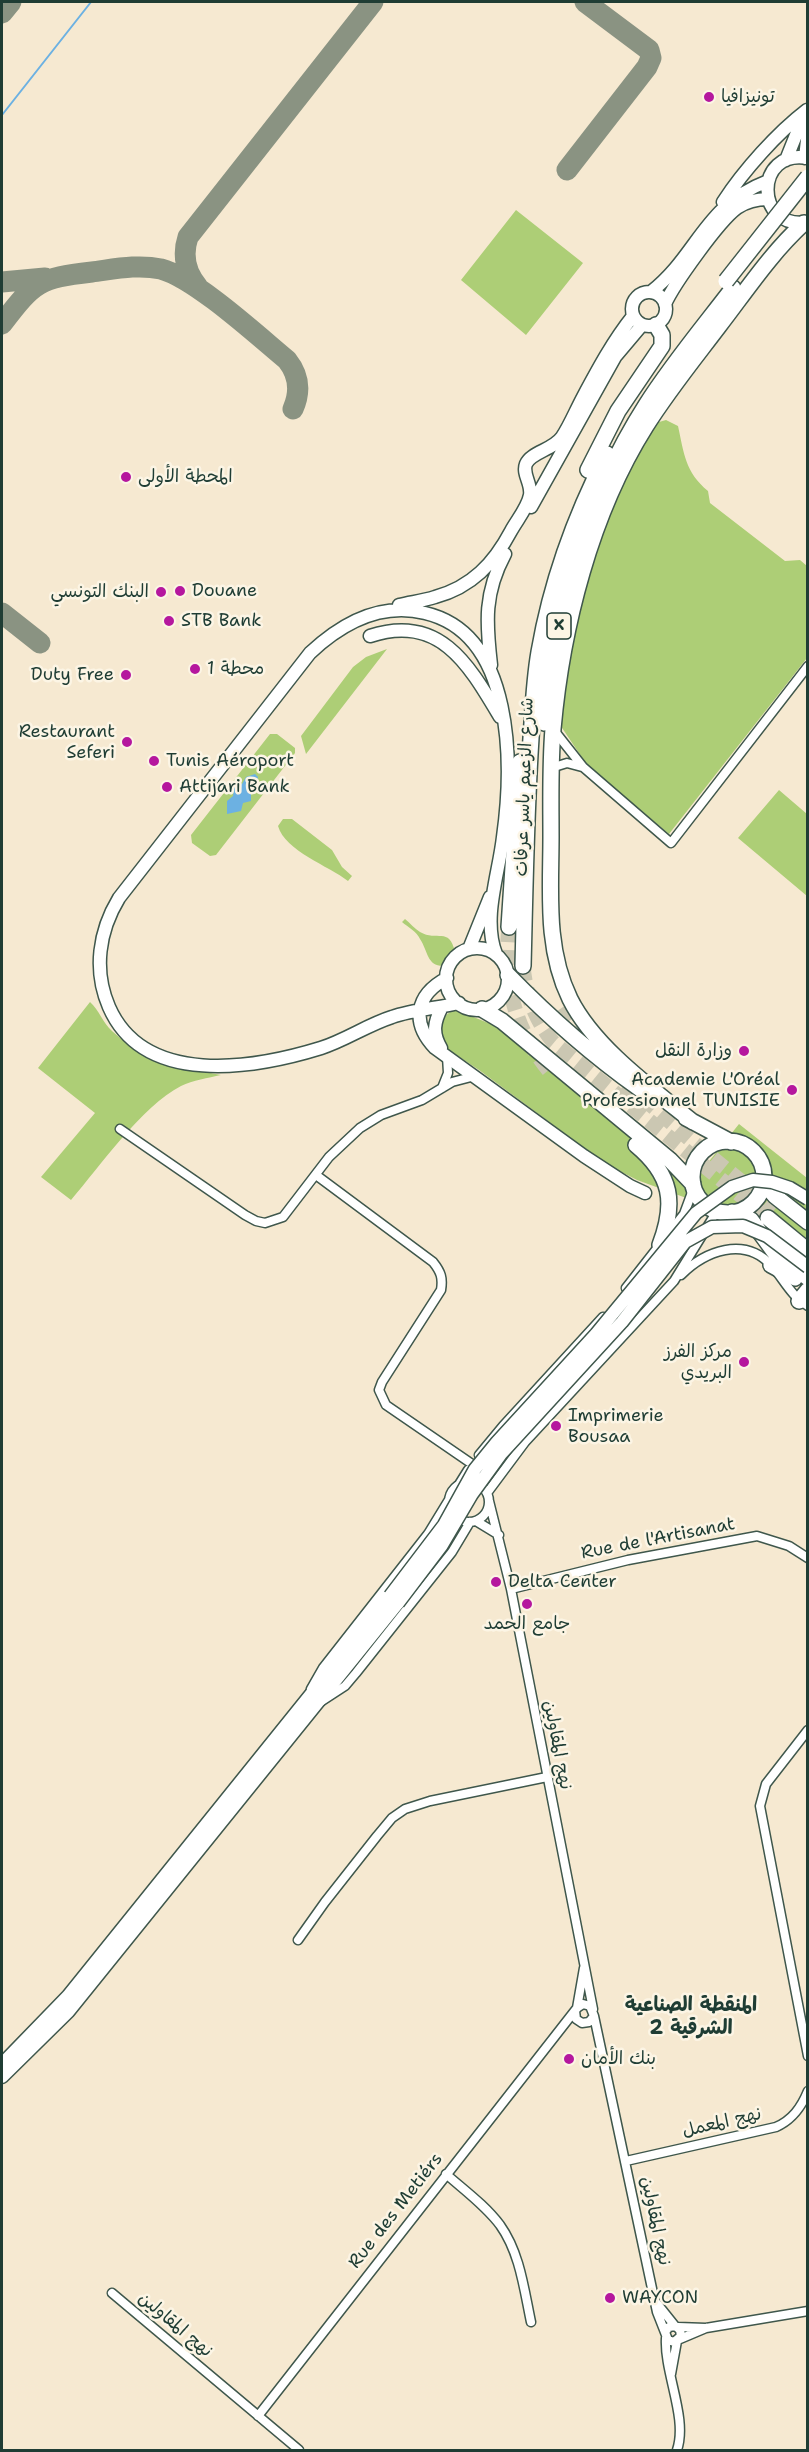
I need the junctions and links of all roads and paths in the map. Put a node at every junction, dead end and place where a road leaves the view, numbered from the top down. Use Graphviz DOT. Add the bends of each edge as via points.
graph roads {
  1 [pos="807,109"];
  2 [pos="807,131"];
  3 [pos="806,158"];
  4 [pos="786,160"];
  5 [pos="807,177"];
  6 [pos="768,181"];
  7 [pos="807,193"];
  8 [pos="768,199"];
  9 [pos="711,219"];
  10 [pos="806,222"];
  11 [pos="729,285"];
  12 [pos="651,292"];
  13 [pos="665,304"];
  14 [pos="633,316"];
  15 [pos="649,325"];
  16 [pos="596,383"];
  17 [pos="581,509"];
  18 [pos="555,584"];
  19 [pos="387,610"];
  20 [pos="370,636"];
  21 [pos="807,666"];
  22 [pos="492,675"];
  23 [pos="503,723"];
  24 [pos="553,728"];
  25 [pos="583,767"];
  26 [pos="551,768"];
  27 [pos="494,891"];
  28 [pos="508,927"];
  29 [pos="469,949"];
  30 [pos="496,954"];
  31 [pos="523,966"];
  32 [pos="508,975"];
  33 [pos="447,978"];
  34 [pos="459,1003"];
  35 [pos="442,1007"];
  36 [pos="563,1007"];
  37 [pos="482,1009"];
  38 [pos="419,1012"];
  39 [pos="447,1056"];
  40 [pos="551,1073"];
  41 [pos="475,1076"];
  42 [pos="442,1088"];
  43 [pos="693,1122"];
  44 [pos="120,1129"];
  45 [pos="731,1142"];
  46 [pos="316,1175"];
  47 [pos="763,1182"];
  48 [pos="693,1186"];
  49 [pos="645,1193"];
  50 [pos="807,1199"];
  51 [pos="725,1212"];
  52 [pos="807,1222"];
  53 [pos="807,1235"];
  54 [pos="660,1245"];
  55 [pos="807,1251"];
  56 [pos="771,1265"];
  57 [pos="807,1267"];
  58 [pos="807,1280"];
  59 [pos="674,1281"];
  60 [pos="805,1299"];
  61 [pos="472,1464"];
  62 [pos="458,1486"];
  63 [pos="488,1497"];
  64 [pos="450,1498"];
  65 [pos="473,1521"];
  66 [pos="499,1535"];
  67 [pos="807,1558"];
  68 [pos="511,1589"];
  69 [pos="394,1600"];
  70 [pos="313,1700"];
  71 [pos="807,1730"];
  72 [pos="547,1777"];
  73 [pos="298,1940"];
  74 [pos="585,1961"];
  75 [pos="576,2009"];
  76 [pos="593,2012"];
  77 [pos="580,2022"];
  78 [pos="561,2027"];
  79 [pos="600,2043"];
  80 [pos="807,2056"];
  81 [pos="2,2064"];
  82 [pos="2,2077"];
  83 [pos="807,2091"];
  84 [pos="626,2161"];
  85 [pos="446,2174"];
  86 [pos="112,2293"];
  87 [pos="655,2300"];
  88 [pos="807,2311"];
  89 [pos="531,2322"];
  90 [pos="676,2326"];
  91 [pos="706,2328"];
  92 [pos="666,2335"];
  93 [pos="678,2340"];
  94 [pos="670,2377"];
  95 [pos="258,2416"];
  96 [pos="299,2451"];
  97 [pos="677,2451"];
  1 -- 4 [label="street"];
  1 -- 9 [label="street" via="747,171"];
  2 -- 3 [label="street"];
  3 -- 4 [label="street"];
  4 -- 6 [label="street" via="776,166"];
  5 -- 11 [label="highway, bridge"];
  6 -- 8 [label="street"];
  6 -- 9 [label="street" via="738,195"];
  7 -- 11 [label="highway"];
  8 -- 10 [label="street" via="781,217"];
  8 -- 13 [label="street" via="749,201 733,211 678,280"];
  9 -- 12 [label="street" via="669,275"];
  10 -- 24 [label="highway" via="780,246 687,368 635,446 603,514 582,574 563,658"];
  11 -- 17 [label="highway, شارع الزعيم ياسر عرفات / X" via="637,402"];
  11 -- 36 [label="highway, شارع الزعيم ياسر عرفات / X" via="651,398 614,462 583,537 562,610 544,728 541,917 546,963"];
  12 -- 13 [label="street"];
  12 -- 14 [label="street" via="635,299"];
  13 -- 15 [label="street" via="665,316"];
  14 -- 15 [label="street"];
  14 -- 16 [label="street" via="610,348"];
  15 -- 16 [label="street" via="621,349"];
  15 -- 17 [label="highway" via="662,335 662,346 638,379 597,451 584,482"];
  16 -- 19 [label="street" via="560,439 526,463 530,496 490,564 456,590"];
  16 -- 22 [label="street" via="494,577 487,614"];
  17 -- 18 [label="highway, شارع الزعيم ياسر عرفات / X"];
  18 -- 28 [label="highway" via="538,624 526,686"];
  18 -- 31 [label="highway, شارع الزعيم ياسر عرفات / X" via="534,694"];
  19 -- 22 [label="street" via="416,610 455,626 477,645"];
  19 -- 38 [label="street" via="340,629 310,653 119,898 101,943 100,963 112,1013 131,1038 148,1052 189,1065 278,1059 321,1047 394,1016"];
  20 -- 23 [label="street" via="408,630 445,644 466,664"];
  21 -- 25 [label="street" via="671,843"];
  22 -- 23 [label="street"];
  23 -- 27 [label="street" via="508,790"];
  24 -- 25 [label="street"];
  24 -- 26 [label="highway"];
  25 -- 26 [label="street" via="567,763"];
  26 -- 43 [label="highway" via="552,934 564,986 591,1031"];
  27 -- 29 [label="street"];
  27 -- 30 [label="street" via="491,930"];
  29 -- 30 [label="street"];
  29 -- 33 [label="street" via="455,957"];
  30 -- 32 [label="street"];
  32 -- 37 [label="street" via="502,997"];
  32 -- 43 [label="highway" via="542,1011 620,1075"];
  33 -- 34 [label="street" via="450,992"];
  33 -- 38 [label="street" via="427,992"];
  34 -- 35 [label="street"];
  34 -- 37 [label="street"];
  35 -- 38 [label="street"];
  35 -- 39 [label="street" via="434,1028 435,1039"];
  37 -- 48 [label="highway" via="502,1021 670,1160"];
  38 -- 39 [label="street" via="426,1038"];
  39 -- 41 [label="street"];
  39 -- 42 [label="street" via="448,1073"];
  40 -- 54 [label="highway" via="644,1151 659,1169 670,1200"];
  41 -- 42 [label="street"];
  41 -- 49 [label="street" via="584,1155"];
  42 -- 46 [label="street" via="360,1128 338,1146"];
  43 -- 45 [label="highway"];
  44 -- 46 [label="street" via="256,1221 266,1223 283,1217"];
  45 -- 47 [label="highway" via="756,1155"];
  45 -- 48 [label="highway" via="715,1144 701,1153 693,1168"];
  46 -- 61 [label="street" via="440,1271 441,1290 380,1390 386,1405"];
  47 -- 51 [label="highway" via="753,1202 740,1211"];
  47 -- 52 [label="highway"];
  48 -- 51 [label="highway" via="700,1200"];
  48 -- 54 [label="street" via="684,1214"];
  50 -- 69 [label="street, bridge" via="790,1188 753,1180 732,1187 696,1213 596,1334 483,1460"];
  51 -- 58 [label="highway" via="751,1220 776,1253"];
  51 -- 59 [label="street"];
  53 -- 55 [label="highway" via="771,1214"];
  54 -- 61 [label="street" via="603,1317"];
  56 -- 58 [label="highway"];
  56 -- 59 [label="street" via="753,1252 727,1248 697,1261"];
  56 -- 60 [label="street" via="790,1292"];
  57 -- 69 [label="street, bridge" via="767,1236 744,1226 712,1227 685,1242 622,1322 501,1454 442,1545"];
  59 -- 63 [label="street" via="525,1442"];
  61 -- 62 [label="street"];
  62 -- 63 [label="street" via="474,1483"];
  62 -- 64 [label="street"];
  63 -- 65 [label="street" via="486,1513"];
  63 -- 66 [label="street, نهج المقاولين"];
  64 -- 65 [label="street" via="454,1515"];
  64 -- 70 [label="street" via="428,1534 322,1668 312,1687"];
  65 -- 66 [label="street"];
  65 -- 70 [label="street" via="345,1686"];
  66 -- 68 [label="street, نهج المقاولين"];
  67 -- 68 [label="street, Rue de l'Artisanat" via="789,1546 757,1536 628,1560"];
  68 -- 72 [label="street, نهج المقاولين"];
  69 -- 70 [label="street"];
  70 -- 81 [label="street" via="68,1996"];
  70 -- 82 [label="street" via="68,2012"];
  71 -- 80 [label="street" via="766,1784 760,1806"];
  72 -- 73 [label="street" via="405,1809 377,1836"];
  72 -- 74 [label="street, نهج المقاولين"];
  74 -- 75 [label="street, نهج المقاولين"];
  74 -- 76 [label="street, نهج المقاولين"];
  75 -- 76 [label="street" via="587,2004"];
  75 -- 77 [label="street"];
  75 -- 78 [label="street, Rue des Metiérs"];
  76 -- 77 [label="street" via="589,2022"];
  76 -- 79 [label="street, نهج المقاولين"];
  77 -- 78 [label="street"];
  77 -- 79 [label="street, نهج المقاولين"];
  78 -- 85 [label="street, Rue des Metiérs"];
  79 -- 84 [label="street, نهج المقاولين"];
  83 -- 84 [label="street, نهج المعمل" via="792,2119 776,2127"];
  84 -- 87 [label="street, نهج المقاولين"];
  85 -- 89 [label="street" via="487,2211 511,2244"];
  85 -- 95 [label="street, Rue des Metiérs"];
  86 -- 95 [label="street, نهج المقاولين"];
  87 -- 90 [label="street, نهج المقاولين"];
  87 -- 92 [label="street, نهج المقاولين"];
  88 -- 91 [label="street"];
  90 -- 91 [label="street"];
  90 -- 92 [label="street" via="669,2327"];
  90 -- 93 [label="street" via="681,2332"];
  91 -- 93 [label="street"];
  92 -- 93 [label="street" via="671,2342"];
  92 -- 94 [label="street, نهج المقاولين"];
  93 -- 94 [label="street, نهج المقاولين"];
  94 -- 97 [label="street, نهج المقاولين" via="680,2436"];
  95 -- 96 [label="street, نهج المقاولين"];
}
